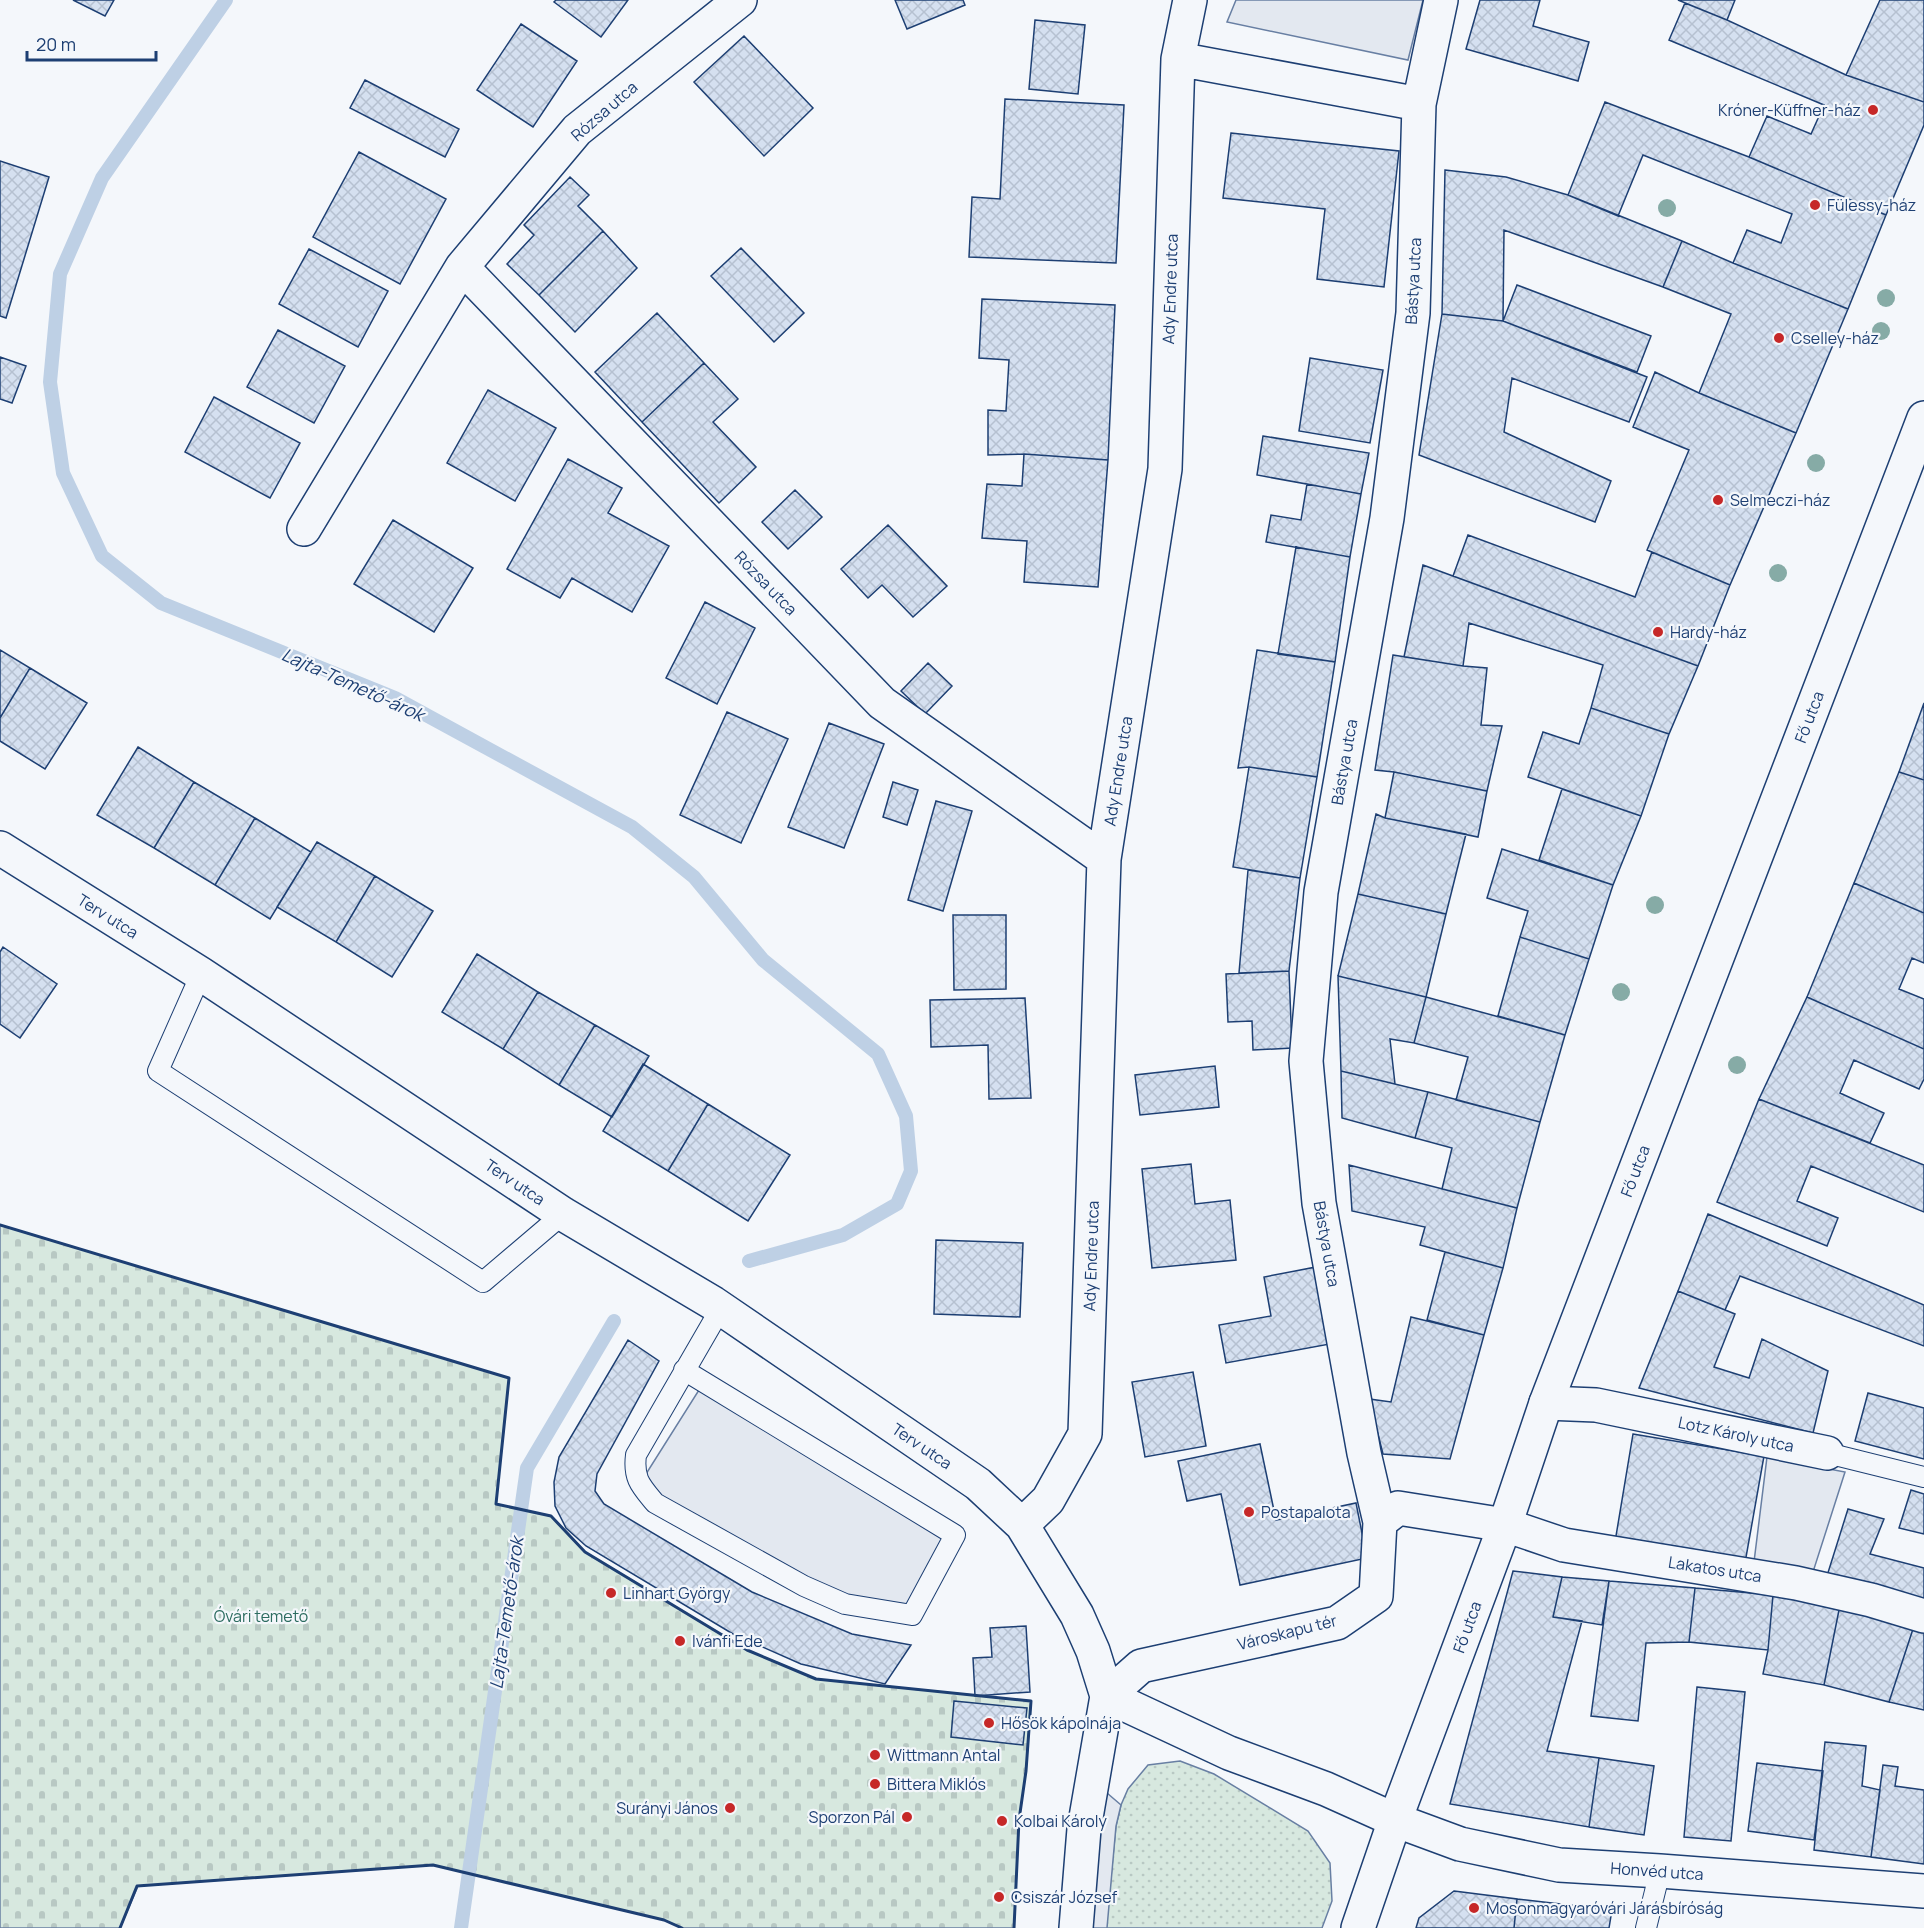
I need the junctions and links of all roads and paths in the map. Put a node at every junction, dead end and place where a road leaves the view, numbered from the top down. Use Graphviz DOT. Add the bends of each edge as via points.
graph roads {
  1 [pos="740,0"];
  2 [pos="1190,0"];
  3 [pos="1441,0"];
  4 [pos="1178,59"];
  5 [pos="1419,104"];
  6 [pos="462,267"];
  7 [pos="1924,418"];
  8 [pos="303,529"];
  9 [pos="0,848"];
  10 [pos="1104,860"];
  11 [pos="201,974"];
  12 [pos="563,1214"];
  13 [pos="721,1308"];
  14 [pos="684,1370"];
  15 [pos="1546,1404"];
  16 [pos="1827,1453"];
  17 [pos="1924,1477"];
  18 [pos="1380,1522"];
  19 [pos="1022,1525"];
  20 [pos="1505,1525"];
  21 [pos="1924,1616"];
  22 [pos="1107,1696"];
  23 [pos="1395,1820"];
  24 [pos="1660,1870"];
  25 [pos="1924,1891"];
  26 [pos="1076,1928"];
  27 [pos="1358,1928"];
  28 [pos="1646,1928"];
  1 -- 6 [label="street, Rózsa utca" via="578,130"];
  2 -- 4 [label="street, Ady Endre utca"];
  3 -- 5 [label="street, Bástya utca"];
  4 -- 5 [label="street"];
  4 -- 10 [label="street, Ady Endre utca" via="1165,469"];
  5 -- 18 [label="street, Bástya utca" via="1413,313 1388,518 1321,892 1306,1061 1319,1203"];
  6 -- 8 [label="street, Rózsa utca"];
  6 -- 10 [label="street, Rózsa utca" via="882,703"];
  7 -- 15 [label="street, Fő utca"];
  9 -- 11 [label="street, Terv utca"];
  10 -- 19 [label="street, Ady Endre utca" via="1085,1434 1048,1500"];
  11 -- 12 [label="street, Terv utca"];
  11 -- 12 [label="lane" via="158,1071 483,1282"];
  12 -- 13 [label="street, Terv utca"];
  13 -- 14 [label="lane"];
  13 -- 19 [label="street, Terv utca" via="978,1484"];
  14 -- 14 [label="lane" via="636,1455 639,1485 655,1503 804,1586 845,1604 912,1615 955,1535"];
  15 -- 16 [label="street, Lotz Károly utca" via="1596,1405 1783,1452"];
  15 -- 20 [label="street, Fő utca"];
  16 -- 17 [label="lane, Lotz Károly utca"];
  18 -- 20 [label="street" via="1398,1508"];
  18 -- 22 [label="street, Városkapu tér" via="1376,1596 1337,1623 1141,1666"];
  19 -- 22 [label="street" via="1077,1615"];
  20 -- 21 [label="street, Lakatos utca" via="1564,1545 1796,1583"];
  20 -- 23 [label="street, Fő utca"];
  22 -- 23 [label="street" via="1229,1753"];
  22 -- 26 [label="street" via="1084,1829"];
  23 -- 24 [label="street, Honvéd utca" via="1460,1844 1559,1865"];
  23 -- 27 [label="street, Fő utca"];
  24 -- 25 [label="street, Honvéd utca"];
  24 -- 28 [label="lane"];
}
